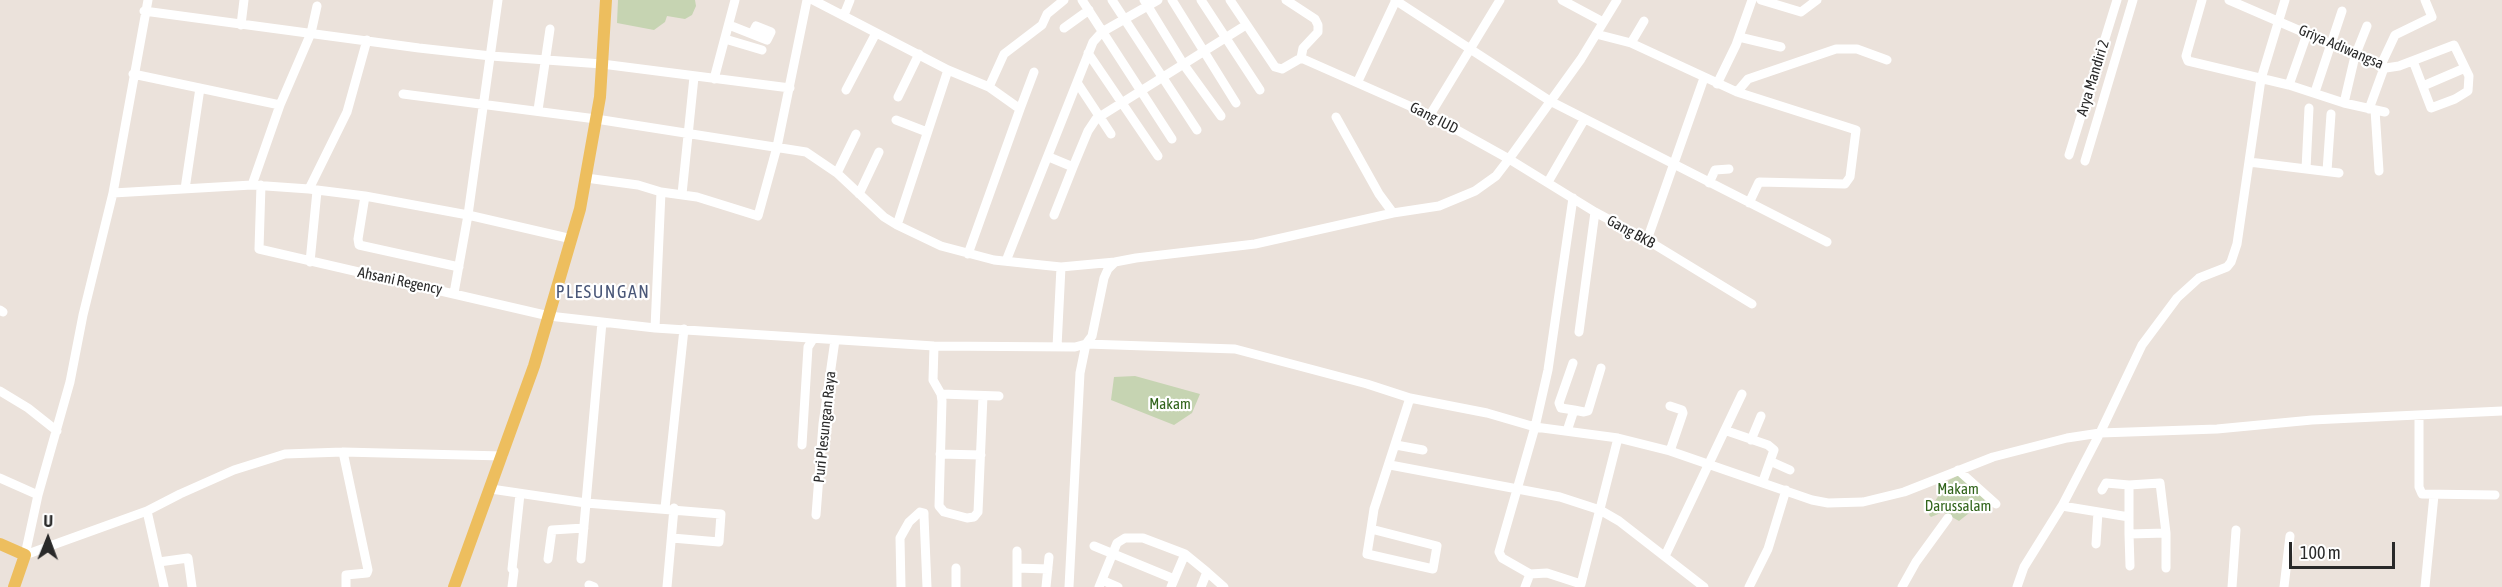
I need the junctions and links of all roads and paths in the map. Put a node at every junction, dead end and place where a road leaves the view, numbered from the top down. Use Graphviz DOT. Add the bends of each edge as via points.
graph roads {
  1 [pos="148,0"];
  2 [pos="244,0"];
  3 [pos="498,0"];
  4 [pos="606,0"];
  5 [pos="735,0"];
  6 [pos="807,0"];
  7 [pos="813,0"];
  8 [pos="850,0"];
  9 [pos="1064,0"];
  10 [pos="1082,0"];
  11 [pos="1112,0"];
  12 [pos="1158,0"];
  13 [pos="1172,0"];
  14 [pos="1202,0"];
  15 [pos="1230,0"];
  16 [pos="1286,0"];
  17 [pos="1395,0"];
  18 [pos="1500,0"];
  19 [pos="1562,0"];
  20 [pos="1617,0"];
  21 [pos="1752,0"];
  22 [pos="1761,0"];
  23 [pos="1817,0"];
  24 [pos="2117,0"];
  25 [pos="2133,0"];
  26 [pos="2202,0"];
  27 [pos="2229,0"];
  28 [pos="2285,0"];
  29 [pos="2425,0"];
  30 [pos="1146,3"];
  31 [pos="2249,4"];
  32 [pos="317,6"];
  33 [pos="1089,10"];
  34 [pos="144,11"];
  35 [pos="2342,11"];
  36 [pos="844,15"];
  37 [pos="1125,19"];
  38 [pos="1644,21"];
  39 [pos="2277,21"];
  40 [pos="1603,22"];
  41 [pos="241,25"];
  42 [pos="729,25"];
  43 [pos="1246,25"];
  44 [pos="2367,26"];
  45 [pos="1064,28"];
  46 [pos="550,29"];
  47 [pos="1102,32"];
  48 [pos="311,33"];
  49 [pos="876,33"];
  50 [pos="2307,33"];
  51 [pos="752,34"];
  52 [pos="1596,34"];
  53 [pos="1739,37"];
  54 [pos="1226,38"];
  55 [pos="725,39"];
  56 [pos="367,40"];
  57 [pos="1631,43"];
  58 [pos="2330,45"];
  59 [pos="1781,47"];
  60 [pos="1471,48"];
  61 [pos="762,50"];
  62 [pos="1205,51"];
  63 [pos="1088,53"];
  64 [pos="919,54"];
  65 [pos="490,56"];
  66 [pos="2355,56"];
  67 [pos="1301,58"];
  68 [pos="545,59"];
  69 [pos="1887,60"];
  70 [pos="2413,61"];
  71 [pos="602,64"];
  72 [pos="1184,65"];
  73 [pos="2382,67"];
  74 [pos="2466,68"];
  75 [pos="948,70"];
  76 [pos="1034,72"];
  77 [pos="133,74"];
  78 [pos="694,76"];
  79 [pos="1704,78"];
  80 [pos="714,79"];
  81 [pos="1162,79"];
  82 [pos="2261,79"];
  83 [pos="1358,81"];
  84 [pos="1078,84"];
  85 [pos="1717,84"];
  86 [pos="2289,85"];
  87 [pos="2423,86"];
  88 [pos="989,87"];
  89 [pos="200,88"];
  90 [pos="790,88"];
  91 [pos="846,90"];
  92 [pos="1260,90"];
  93 [pos="1142,91"];
  94 [pos="1737,92"];
  95 [pos="2315,92"];
  96 [pos="403,94"];
  97 [pos="898,97"];
  98 [pos="1550,101"];
  99 [pos="1236,103"];
  100 [pos="2344,103"];
  101 [pos="1121,104"];
  102 [pos="280,105"];
  103 [pos="483,105"];
  104 [pos="2309,108"];
  105 [pos="1020,109"];
  106 [pos="537,110"];
  107 [pos="2376,110"];
  108 [pos="2331,114"];
  109 [pos="1430,115"];
  110 [pos="1221,116"];
  111 [pos="1100,117"];
  112 [pos="1336,117"];
  113 [pos="596,118"];
  114 [pos="896,120"];
  115 [pos="1584,120"];
  116 [pos="1197,130"];
  117 [pos="927,132"];
  118 [pos="688,134"];
  119 [pos="856,134"];
  120 [pos="1111,134"];
  121 [pos="1172,139"];
  122 [pos="777,147"];
  123 [pos="879,152"];
  124 [pos="2069,155"];
  125 [pos="1158,156"];
  126 [pos="1049,157"];
  127 [pos="1509,159"];
  128 [pos="2085,161"];
  129 [pos="2249,162"];
  130 [pos="1672,164"];
  131 [pos="1073,167"];
  132 [pos="1730,169"];
  133 [pos="2306,169"];
  134 [pos="2327,171"];
  135 [pos="2379,171"];
  136 [pos="837,173"];
  137 [pos="2339,173"];
  138 [pos="586,178"];
  139 [pos="1548,182"];
  140 [pos="1709,183"];
  141 [pos="256,185"];
  142 [pos="184,189"];
  143 [pos="313,190"];
  144 [pos="660,192"];
  145 [pos="113,193"];
  146 [pos="682,194"];
  147 [pos="859,194"];
  148 [pos="365,195"];
  149 [pos="1573,198"];
  150 [pos="1749,203"];
  151 [pos="1595,212"];
  152 [pos="1393,213"];
  153 [pos="1054,214"];
  154 [pos="468,215"];
  155 [pos="897,225"];
  156 [pos="572,239"];
  157 [pos="1647,240"];
  158 [pos="1827,242"];
  159 [pos="968,254"];
  160 [pos="310,261"];
  161 [pos="1006,261"];
  162 [pos="1115,262"];
  163 [pos="459,267"];
  164 [pos="1061,267"];
  165 [pos="454,293"];
  166 [pos="1752,304"];
  167 [pos="549,316"];
  168 [pos="602,322"];
  169 [pos="656,328"];
  170 [pos="684,329"];
  171 [pos="1580,332"];
  172 [pos="813,339"];
  173 [pos="835,340"];
  174 [pos="1086,344"];
  175 [pos="934,346"];
  176 [pos="1057,347"];
  177 [pos="1573,363"];
  178 [pos="1601,368"];
  179 [pos="0,391"];
  180 [pos="941,394"];
  181 [pos="1742,394"];
  182 [pos="983,396"];
  183 [pos="999,396"];
  184 [pos="1410,398"];
  185 [pos="1670,406"];
  186 [pos="1574,410"];
  187 [pos="2502,411"];
  188 [pos="2419,415"];
  189 [pos="1761,416"];
  190 [pos="1535,427"];
  191 [pos="1567,431"];
  192 [pos="1727,431"];
  193 [pos="57,432"];
  194 [pos="2100,433"];
  195 [pos="1618,438"];
  196 [pos="1751,440"];
  197 [pos="802,445"];
  198 [pos="1396,445"];
  199 [pos="1423,450"];
  200 [pos="1670,451"];
  201 [pos="343,453"];
  202 [pos="940,454"];
  203 [pos="981,455"];
  204 [pos="503,456"];
  205 [pos="1772,462"];
  206 [pos="1709,463"];
  207 [pos="1390,465"];
  208 [pos="1790,470"];
  209 [pos="1958,470"];
  210 [pos="0,477"];
  211 [pos="1763,481"];
  212 [pos="2129,485"];
  213 [pos="490,489"];
  214 [pos="1517,489"];
  215 [pos="1786,490"];
  216 [pos="2102,490"];
  217 [pos="520,494"];
  218 [pos="38,495"];
  219 [pos="2434,495"];
  220 [pos="2495,495"];
  221 [pos="586,503"];
  222 [pos="1996,504"];
  223 [pos="2062,506"];
  224 [pos="670,508"];
  225 [pos="1600,510"];
  226 [pos="147,511"];
  227 [pos="2098,512"];
  228 [pos="816,515"];
  229 [pos="2129,517"];
  230 [pos="1948,518"];
  231 [pos="584,528"];
  232 [pos="1371,529"];
  233 [pos="2236,530"];
  234 [pos="2166,533"];
  235 [pos="2129,534"];
  236 [pos="2290,536"];
  237 [pos="672,538"];
  238 [pos="0,544"];
  239 [pos="2096,544"];
  240 [pos="1094,546"];
  241 [pos="1017,551"];
  242 [pos="1112,554"];
  243 [pos="1185,554"];
  244 [pos="25,555"];
  245 [pos="1665,556"];
  246 [pos="1049,557"];
  247 [pos="548,558"];
  248 [pos="581,559"];
  249 [pos="159,562"];
  250 [pos="2130,566"];
  251 [pos="956,568"];
  252 [pos="1017,568"];
  253 [pos="2166,568"];
  254 [pos="1048,569"];
  255 [pos="1207,572"];
  256 [pos="1530,574"];
  257 [pos="1173,583"];
  258 [pos="1100,584"];
  259 [pos="1581,585"];
  260 [pos="14,587"];
  261 [pos="164,587"];
  262 [pos="192,587"];
  263 [pos="346,587"];
  264 [pos="454,587"];
  265 [pos="512,587"];
  266 [pos="668,587"];
  267 [pos="901,587"];
  268 [pos="927,587"];
  269 [pos="956,587"];
  270 [pos="1017,587"];
  271 [pos="1046,587"];
  272 [pos="1069,587"];
  273 [pos="1118,587"];
  274 [pos="1201,587"];
  275 [pos="1224,587"];
  276 [pos="1525,587"];
  277 [pos="1704,587"];
  278 [pos="1749,587"];
  279 [pos="1902,587"];
  280 [pos="2017,587"];
  281 [pos="2232,587"];
  282 [pos="2284,587"];
  283 [pos="2425,587"];
  1 -- 34 [label="street"];
  2 -- 41 [label="street"];
  3 -- 65 [label="street"];
  4 -- 71 [label="main road"];
  5 -- 42 [label="street"];
  6 -- 90 [label="street"];
  7 -- 36 [label="street"];
  8 -- 36 [label="street"];
  9 -- 88 [label="street" via="1047,14 1042,25 1004,54"];
  10 -- 33 [label="street"];
  11 -- 37 [label="street"];
  12 -- 30 [label="street"];
  13 -- 62 [label="street"];
  14 -- 54 [label="street"];
  15 -- 43 [label="street"];
  16 -- 67 [label="street" via="1318,25 1318,32"];
  17 -- 60 [label="street"];
  17 -- 83 [label="street"];
  18 -- 60 [label="street"];
  19 -- 40 [label="street"];
  20 -- 40 [label="street"];
  21 -- 53 [label="street"];
  22 -- 23 [label="street" via="1802,15"];
  24 -- 124 [label="street, Arya Mandiri 2"];
  25 -- 128 [label="street"];
  26 -- 82 [label="street" via="2186,56 2188,62"];
  27 -- 31 [label="street, Griya Adiwangsa"];
  28 -- 39 [label="street"];
  29 -- 73 [label="street" via="2432,17 2394,35"];
  30 -- 37 [label="street"];
  30 -- 72 [label="street"];
  31 -- 39 [label="street, Griya Adiwangsa"];
  32 -- 48 [label="street"];
  33 -- 45 [label="street"];
  33 -- 47 [label="street"];
  34 -- 41 [label="street"];
  34 -- 77 [label="street"];
  35 -- 58 [label="street"];
  36 -- 49 [label="street"];
  37 -- 47 [label="street"];
  37 -- 81 [label="street"];
  38 -- 57 [label="street"];
  39 -- 50 [label="street, Griya Adiwangsa"];
  39 -- 82 [label="street"];
  40 -- 52 [label="street"];
  41 -- 48 [label="street"];
  42 -- 51 [label="street"];
  42 -- 55 [label="street"];
  43 -- 54 [label="street"];
  43 -- 67 [label="street" via="1277,69"];
  44 -- 66 [label="street"];
  46 -- 68 [label="street"];
  47 -- 63 [label="street"];
  47 -- 93 [label="street"];
  48 -- 56 [label="street"];
  48 -- 102 [label="street"];
  49 -- 64 [label="street"];
  49 -- 91 [label="street"];
  50 -- 58 [label="street, Griya Adiwangsa"];
  50 -- 86 [label="street"];
  52 -- 57 [label="street"];
  52 -- 98 [label="street"];
  53 -- 59 [label="street"];
  53 -- 85 [label="street"];
  54 -- 62 [label="street"];
  54 -- 92 [label="street"];
  55 -- 61 [label="street"];
  55 -- 80 [label="street"];
  56 -- 65 [label="street"];
  56 -- 143 [label="street" via="347,112"];
  57 -- 79 [label="street"];
  58 -- 66 [label="street, Griya Adiwangsa"];
  58 -- 95 [label="street"];
  60 -- 98 [label="street"];
  60 -- 109 [label="street"];
  62 -- 72 [label="street"];
  62 -- 99 [label="street"];
  63 -- 84 [label="street"];
  63 -- 101 [label="street"];
  64 -- 75 [label="street"];
  64 -- 97 [label="street"];
  65 -- 68 [label="street"];
  65 -- 103 [label="street"];
  66 -- 73 [label="street, Griya Adiwangsa"];
  66 -- 100 [label="street"];
  67 -- 83 [label="street, Gang IUD"];
  68 -- 71 [label="street"];
  68 -- 106 [label="street"];
  69 -- 94 [label="street" via="1857,49 1836,49 1748,79"];
  70 -- 73 [label="street, Griya Adiwangsa"];
  70 -- 74 [label="street, Griya Adiwangsa" via="2454,45"];
  70 -- 87 [label="street"];
  71 -- 78 [label="street"];
  71 -- 113 [label="main road"];
  72 -- 81 [label="street"];
  72 -- 110 [label="street"];
  73 -- 107 [label="street"];
  74 -- 87 [label="street"];
  74 -- 87 [label="street" via="2468,91 2455,99 2432,108"];
  75 -- 88 [label="street"];
  75 -- 117 [label="street"];
  76 -- 105 [label="street"];
  77 -- 89 [label="street"];
  77 -- 145 [label="street"];
  78 -- 80 [label="street"];
  78 -- 118 [label="street"];
  79 -- 85 [label="street"];
  79 -- 130 [label="street"];
  80 -- 90 [label="street"];
  81 -- 93 [label="street"];
  81 -- 116 [label="street"];
  82 -- 86 [label="street"];
  82 -- 129 [label="street"];
  83 -- 109 [label="street, Gang IUD"];
  84 -- 111 [label="street"];
  84 -- 126 [label="street"];
  85 -- 94 [label="street"];
  86 -- 95 [label="street"];
  88 -- 105 [label="street"];
  89 -- 102 [label="street"];
  89 -- 142 [label="street"];
  90 -- 122 [label="street"];
  93 -- 101 [label="street"];
  93 -- 121 [label="street"];
  94 -- 150 [label="street" via="1834,122 1856,130 1857,134 1850,177 1845,184 1759,182"];
  95 -- 100 [label="street"];
  96 -- 103 [label="street"];
  98 -- 115 [label="street"];
  98 -- 127 [label="street"];
  100 -- 107 [label="street"];
  101 -- 111 [label="street"];
  101 -- 125 [label="street"];
  102 -- 141 [label="street"];
  103 -- 106 [label="street"];
  103 -- 154 [label="street"];
  104 -- 133 [label="street"];
  105 -- 159 [label="street"];
  106 -- 113 [label="street"];
  107 -- 135 [label="street"];
  108 -- 134 [label="street"];
  109 -- 127 [label="street, Gang IUD"];
  111 -- 120 [label="street"];
  111 -- 131 [label="street" via="1093,122"];
  112 -- 152 [label="street" via="1378,194"];
  113 -- 118 [label="street"];
  113 -- 138 [label="main road"];
  114 -- 117 [label="street"];
  115 -- 130 [label="street"];
  115 -- 139 [label="street"];
  117 -- 155 [label="street"];
  118 -- 122 [label="street"];
  118 -- 146 [label="street"];
  119 -- 136 [label="street"];
  122 -- 136 [label="street" via="806,152"];
  122 -- 146 [label="street" via="758,216"];
  123 -- 147 [label="street"];
  126 -- 131 [label="street"];
  126 -- 161 [label="street"];
  127 -- 139 [label="street, Gang BKB"];
  127 -- 152 [label="street" via="1496,176 1469,195 1439,206"];
  129 -- 133 [label="street"];
  129 -- 194 [label="street" via="2231,262 2199,278 2157,324 2131,364"];
  130 -- 140 [label="street"];
  130 -- 157 [label="street"];
  131 -- 153 [label="street"];
  132 -- 140 [label="street" via="1714,170"];
  133 -- 134 [label="street"];
  134 -- 137 [label="street"];
  136 -- 147 [label="street"];
  138 -- 144 [label="street"];
  138 -- 156 [label="main road"];
  139 -- 149 [label="street, Gang BKB"];
  140 -- 150 [label="street"];
  141 -- 142 [label="street"];
  141 -- 143 [label="street"];
  141 -- 160 [label="street, Ahsani Regency" via="259,249"];
  142 -- 145 [label="street"];
  143 -- 148 [label="street"];
  143 -- 160 [label="street"];
  144 -- 146 [label="street"];
  144 -- 169 [label="street"];
  145 -- 193 [label="street"];
  147 -- 155 [label="street"];
  148 -- 154 [label="street"];
  148 -- 163 [label="street, Ahsani Regency" via="359,245"];
  149 -- 151 [label="street, Gang BKB"];
  149 -- 190 [label="street" via="1548,370"];
  150 -- 158 [label="street"];
  151 -- 157 [label="street, Gang BKB"];
  151 -- 171 [label="street"];
  152 -- 162 [label="street" via="1255,244"];
  154 -- 156 [label="street"];
  154 -- 163 [label="street"];
  155 -- 159 [label="street"];
  156 -- 167 [label="main road"];
  157 -- 166 [label="street, Gang BKB"];
  159 -- 161 [label="street"];
  160 -- 165 [label="street, Ahsani Regency"];
  161 -- 164 [label="street"];
  162 -- 164 [label="street"];
  162 -- 174 [label="street" via="1104,278 1092,336"];
  163 -- 165 [label="street"];
  164 -- 176 [label="street"];
  165 -- 167 [label="street, Ahsani Regency"];
  167 -- 168 [label="street, Ahsani Regency"];
  167 -- 204 [label="main road"];
  168 -- 169 [label="street, Ahsani Regency"];
  168 -- 221 [label="street"];
  169 -- 170 [label="street, Ahsani Regency"];
  170 -- 172 [label="street, Ahsani Regency"];
  170 -- 224 [label="street"];
  172 -- 173 [label="street, Ahsani Regency"];
  172 -- 197 [label="street" via="808,347"];
  173 -- 175 [label="street, Ahsani Regency"];
  173 -- 228 [label="street, Puri Plesungan Raya"];
  174 -- 176 [label="street, Ahsani Regency"];
  174 -- 184 [label="street, Ahsani Regency" via="1234,350"];
  174 -- 272 [label="street" via="1080,373"];
  175 -- 176 [label="street, Ahsani Regency"];
  175 -- 180 [label="street" via="933,380"];
  177 -- 186 [label="street" via="1559,404"];
  178 -- 186 [label="street" via="1588,411"];
  179 -- 193 [label="street"];
  180 -- 182 [label="street"];
  180 -- 202 [label="street"];
  181 -- 206 [label="street"];
  182 -- 183 [label="street"];
  182 -- 203 [label="street"];
  184 -- 190 [label="street, Ahsani Regency"];
  184 -- 198 [label="street"];
  185 -- 200 [label="street" via="1683,410"];
  186 -- 191 [label="street"];
  187 -- 188 [label="street, Ahsani Regency"];
  188 -- 194 [label="street, Ahsani Regency"];
  188 -- 219 [label="street" via="2419,491"];
  189 -- 196 [label="street"];
  190 -- 191 [label="street, Ahsani Regency"];
  190 -- 214 [label="street"];
  191 -- 195 [label="street, Ahsani Regency"];
  192 -- 196 [label="street"];
  193 -- 218 [label="street"];
  194 -- 209 [label="street, Ahsani Regency" via="2030,446"];
  194 -- 223 [label="street"];
  195 -- 200 [label="street, Ahsani Regency"];
  195 -- 225 [label="street"];
  196 -- 205 [label="street" via="1772,447"];
  198 -- 199 [label="street"];
  198 -- 207 [label="street"];
  200 -- 206 [label="street, Ahsani Regency"];
  201 -- 204 [label="street"];
  201 -- 226 [label="street" via="297,453 263,460"];
  201 -- 263 [label="street" via="368,570 346,575"];
  202 -- 203 [label="street"];
  202 -- 203 [label="street" via="939,506 944,512 967,518 978,512"];
  204 -- 213 [label="main road"];
  205 -- 208 [label="street"];
  205 -- 211 [label="street"];
  206 -- 211 [label="street, Ahsani Regency"];
  206 -- 245 [label="street"];
  207 -- 214 [label="street"];
  207 -- 232 [label="street"];
  209 -- 215 [label="street, Ahsani Regency" via="1904,492 1863,502 1828,503"];
  209 -- 222 [label="street"];
  210 -- 218 [label="street"];
  211 -- 215 [label="street, Ahsani Regency"];
  212 -- 216 [label="street" via="2106,483"];
  212 -- 229 [label="street"];
  212 -- 234 [label="street" via="2160,483"];
  213 -- 217 [label="street"];
  213 -- 264 [label="main road"];
  214 -- 225 [label="street" via="1560,496"];
  214 -- 256 [label="street" via="1499,552 1502,558"];
  215 -- 278 [label="street" via="1768,549"];
  217 -- 221 [label="street"];
  217 -- 265 [label="street"];
  218 -- 244 [label="street"];
  219 -- 220 [label="street"];
  219 -- 283 [label="street"];
  221 -- 224 [label="street"];
  221 -- 231 [label="street"];
  223 -- 227 [label="street"];
  223 -- 280 [label="street" via="2024,567"];
  224 -- 237 [label="street"];
  224 -- 237 [label="street" via="722,516 719,542"];
  225 -- 245 [label="street"];
  225 -- 259 [label="street"];
  226 -- 244 [label="street"];
  226 -- 249 [label="street"];
  227 -- 229 [label="street"];
  227 -- 239 [label="street"];
  229 -- 235 [label="street"];
  230 -- 279 [label="street"];
  231 -- 247 [label="street" via="552,530"];
  231 -- 248 [label="street"];
  232 -- 232 [label="street" via="1367,554 1431,570 1438,548 1435,544"];
  233 -- 281 [label="street"];
  234 -- 235 [label="street"];
  234 -- 253 [label="street"];
  235 -- 250 [label="street"];
  236 -- 282 [label="street"];
  237 -- 266 [label="street"];
  238 -- 244 [label="main road"];
  240 -- 242 [label="street"];
  241 -- 252 [label="street"];
  242 -- 243 [label="street" via="1119,541 1135,538 1149,539"];
  242 -- 257 [label="street"];
  242 -- 258 [label="street"];
  243 -- 255 [label="street"];
  243 -- 257 [label="street"];
  244 -- 260 [label="main road"];
  245 -- 277 [label="street"];
  246 -- 254 [label="street"];
  249 -- 261 [label="street"];
  249 -- 262 [label="street" via="187,553"];
  251 -- 269 [label="street"];
  252 -- 254 [label="street"];
  252 -- 270 [label="street"];
  254 -- 271 [label="street"];
  255 -- 274 [label="street"];
  255 -- 275 [label="street"];
  256 -- 259 [label="street" via="1547,573"];
  256 -- 276 [label="street"];
  258 -- 273 [label="street"];
  267 -- 268 [label="street" via="900,538 920,512 924,516"];
}
